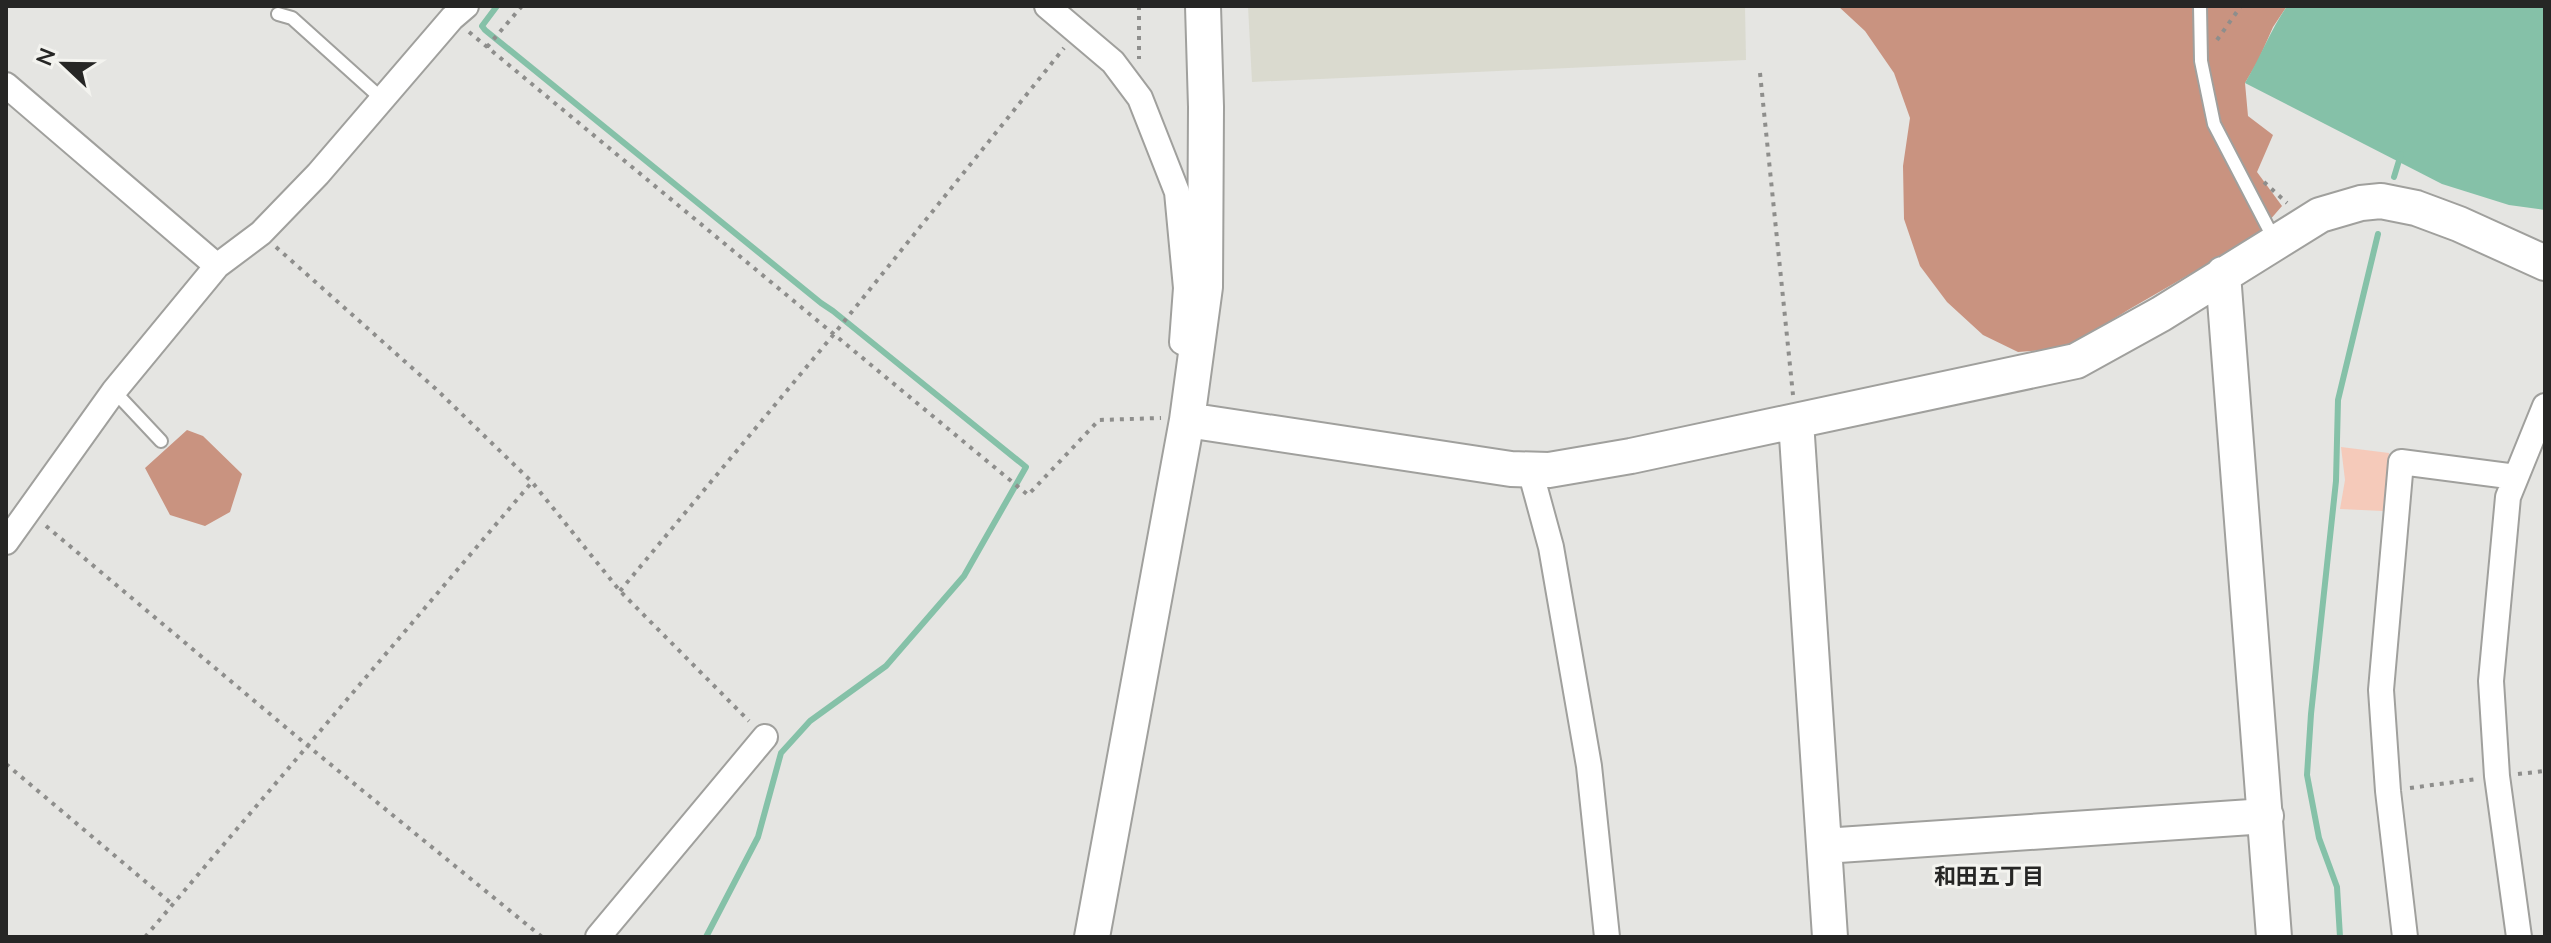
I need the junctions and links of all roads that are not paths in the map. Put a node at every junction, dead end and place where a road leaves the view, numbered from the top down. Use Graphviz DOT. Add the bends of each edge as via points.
graph roads {
  1 [pos="1047,6"];
  2 [pos="1203,6"];
  3 [pos="2200,6"];
  4 [pos="459,12"];
  5 [pos="278,14"];
  6 [pos="6,85"];
  7 [pos="382,99"];
  8 [pos="2275,241"];
  9 [pos="2545,263"];
  10 [pos="217,266"];
  11 [pos="2223,274"];
  12 [pos="1195,347"];
  13 [pos="114,391"];
  14 [pos="2545,406"];
  15 [pos="1187,420"];
  16 [pos="1796,421"];
  17 [pos="161,441"];
  18 [pos="1530,470"];
  19 [pos="2516,477"];
  20 [pos="6,542"];
  21 [pos="765,737"];
  22 [pos="2266,816"];
  23 [pos="1824,846"];
  24 [pos="598,937"];
  25 [pos="1092,937"];
  26 [pos="1607,937"];
  27 [pos="1830,937"];
  28 [pos="2274,937"];
  29 [pos="2405,937"];
  30 [pos="2519,937"];
  1 -- 12 [label="street" via="1113,62 1140,98 1177,192 1186,288 1182,342"];
  2 -- 12 [label="street" via="1205,287"];
  3 -- 8 [label="lane" via="2201,61 2214,124"];
  4 -- 7 [label="street"];
  5 -- 7 [label="lane" via="292,18"];
  6 -- 10 [label="street"];
  7 -- 10 [label="street" via="261,233"];
  8 -- 9 [label="street" via="2320,215 2381,201 2459,224"];
  8 -- 11 [label="street"];
  10 -- 13 [label="street"];
  11 -- 16 [label="street" via="2076,361"];
  11 -- 22 [label="street"];
  12 -- 15 [label="street"];
  13 -- 17 [label="lane"];
  13 -- 20 [label="street"];
  14 -- 19 [label="street"];
  15 -- 18 [label="street"];
  15 -- 25 [label="street"];
  16 -- 18 [label="street" via="1631,456"];
  16 -- 23 [label="street"];
  18 -- 26 [label="street" via="1551,547 1589,766"];
  19 -- 29 [label="street" via="2401,462 2381,690"];
  19 -- 30 [label="street" via="2508,497 2491,681 2497,776"];
  21 -- 24 [label="street"];
  22 -- 23 [label="street"];
  22 -- 28 [label="street"];
  23 -- 27 [label="street"];
}
